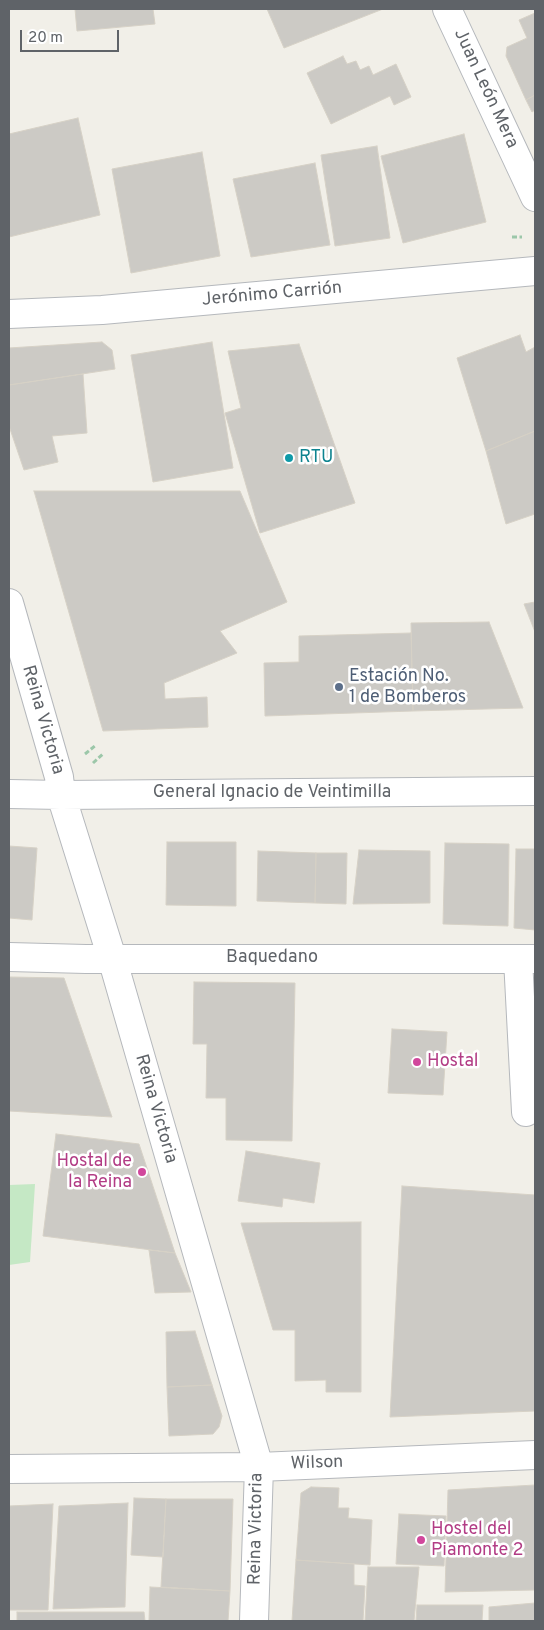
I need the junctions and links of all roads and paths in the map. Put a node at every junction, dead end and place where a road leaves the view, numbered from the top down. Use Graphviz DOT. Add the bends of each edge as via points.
graph roads {
  1 [pos="447,9"];
  2 [pos="535,197"];
  3 [pos="512,237"];
  4 [pos="522,238"];
  5 [pos="535,271"];
  6 [pos="9,314"];
  7 [pos="9,603"];
  8 [pos="535,791"];
  9 [pos="9,794"];
  10 [pos="61,795"];
  11 [pos="9,957"];
  12 [pos="112,958"];
  13 [pos="527,959"];
  14 [pos="526,1112"];
  15 [pos="535,1455"];
  16 [pos="259,1467"];
  17 [pos="9,1469"];
  18 [pos="254,1621"];
  1 -- 2 [label="street, Juan León Mera"];
  3 -- 4 [label="path"];
  5 -- 6 [label="street, Jerónimo Carrión" via="102,310"];
  7 -- 10 [label="street, Reina Victoria" via="59,777"];
  8 -- 10 [label="street, General Ignacio de Veintimilla"];
  9 -- 10 [label="street, General Ignacio de Veintimilla"];
  10 -- 12 [label="street, Reina Victoria"];
  11 -- 12 [label="street, Baquedano"];
  12 -- 13 [label="street, Baquedano"];
  12 -- 16 [label="street, Reina Victoria"];
  13 -- 14 [label="street"];
  15 -- 16 [label="street, Wilson"];
  16 -- 17 [label="street, Wilson"];
  16 -- 18 [label="street, Reina Victoria"];
}
